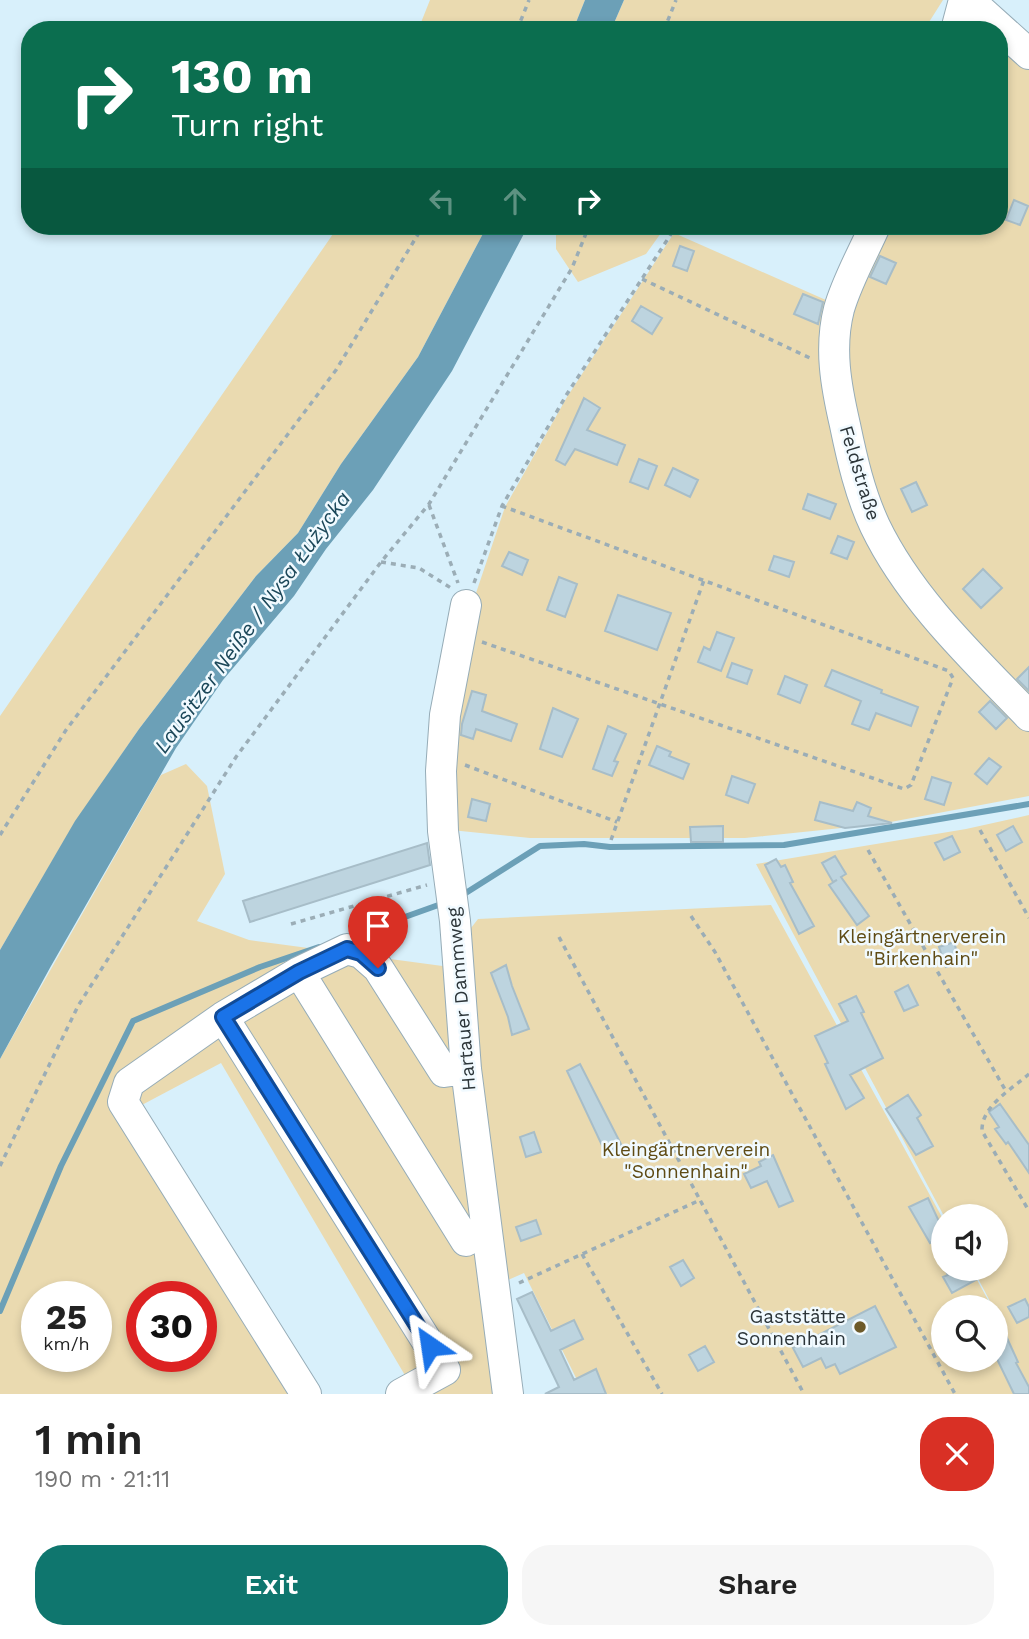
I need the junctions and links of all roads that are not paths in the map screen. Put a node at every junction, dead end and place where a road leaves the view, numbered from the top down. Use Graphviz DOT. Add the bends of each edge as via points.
graph roads {
  1 [pos="967,0"];
  2 [pos="959,21"];
  3 [pos="991,21"];
  4 [pos="1008,36"];
  5 [pos="1029,54"];
  6 [pos="871,235"];
  7 [pos="466,605"];
  8 [pos="1029,716"];
  9 [pos="299,972"];
  10 [pos="223,1017"];
  11 [pos="466,1069"];
  12 [pos="466,1241"];
  13 [pos="306,1394"];
  14 [pos="401,1394"];
  15 [pos="508,1394"];
  1 -- 2 [label="street"];
  1 -- 3 [label="street"];
  4 -- 5 [label="street"];
  6 -- 8 [label="street, Feldstraße" via="839,309 833,347 855,470 876,527 903,572"];
  7 -- 11 [label="street, Hartauer Dammweg" via="445,715 441,771"];
  9 -- 10 [label="street"];
  9 -- 11 [label="street" via="347,949 361,953 378,968 444,1072"];
  9 -- 12 [label="street"];
  10 -- 13 [label="street" via="129,1083 123,1102"];
  10 -- 14 [label="street" via="445,1370"];
  11 -- 15 [label="street, Hartauer Dammweg"];
}
